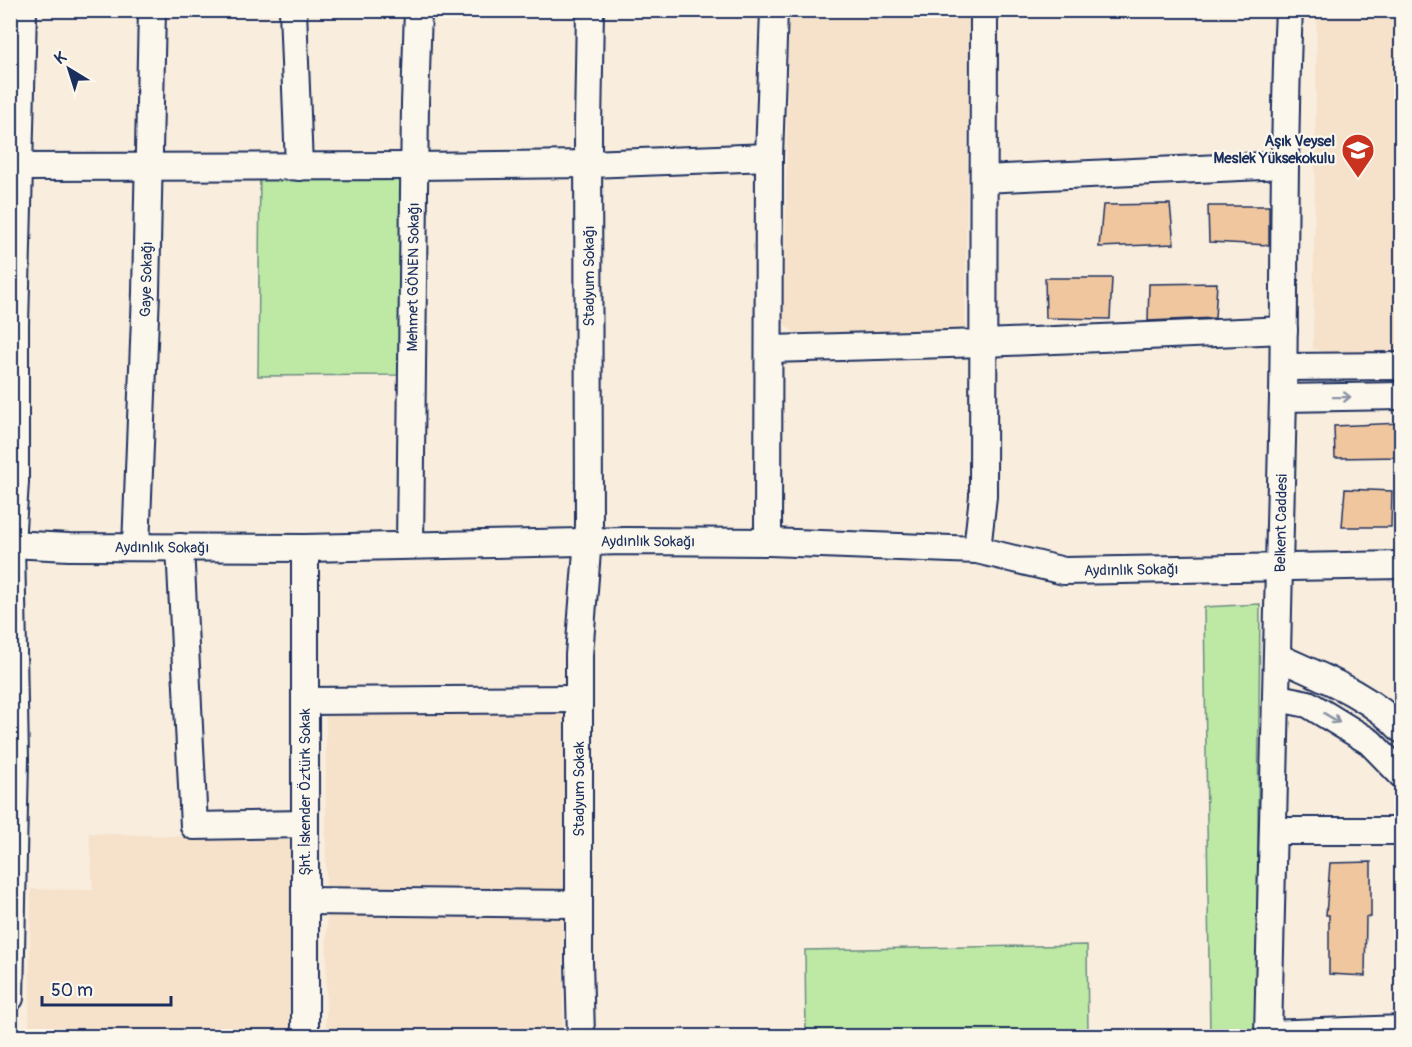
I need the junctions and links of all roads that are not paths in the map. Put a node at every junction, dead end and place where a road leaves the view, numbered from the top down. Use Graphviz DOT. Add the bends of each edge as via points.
graph roads {
  1 [pos="23,10"];
  2 [pos="152,10"];
  3 [pos="293,10"];
  4 [pos="418,10"];
  5 [pos="590,10"];
  6 [pos="774,10"];
  7 [pos="984,10"];
  8 [pos="1289,10"];
  9 [pos="769,157"];
  10 [pos="589,164"];
  11 [pos="1285,165"];
  12 [pos="415,166"];
  13 [pos="15,167"];
  14 [pos="299,167"];
  15 [pos="148,168"];
  16 [pos="984,179"];
  17 [pos="1284,330"];
  18 [pos="984,343"];
  19 [pos="770,349"];
  20 [pos="1284,366"];
  21 [pos="1401,366"];
  22 [pos="1401,396"];
  23 [pos="1283,398"];
  24 [pos="586,542"];
  25 [pos="770,542"];
  26 [pos="11,544"];
  27 [pos="410,544"];
  28 [pos="180,547"];
  29 [pos="136,548"];
  30 [pos="305,548"];
  31 [pos="976,550"];
  32 [pos="1401,565"];
  33 [pos="1281,566"];
  34 [pos="1278,657"];
  35 [pos="1278,698"];
  36 [pos="579,699"];
  37 [pos="305,701"];
  38 [pos="1398,723"];
  39 [pos="1401,775"];
  40 [pos="305,824"];
  41 [pos="1274,831"];
  42 [pos="1401,831"];
  43 [pos="305,901"];
  44 [pos="579,904"];
  45 [pos="10,998"];
  46 [pos="1401,1029"];
  47 [pos="1268,1035"];
  48 [pos="305,1036"];
  49 [pos="581,1036"];
  1 -- 13 [label="street"];
  2 -- 15 [label="street, Gaye Sokağı"];
  3 -- 14 [label="street"];
  4 -- 12 [label="street, Mehmet GÖNEN Sokağı"];
  5 -- 10 [label="street, Stadyum Sokağı"];
  6 -- 9 [label="street"];
  7 -- 16 [label="street"];
  8 -- 11 [label="street, Belkent Caddesi"];
  9 -- 10 [label="street"];
  9 -- 19 [label="street"];
  10 -- 12 [label="street"];
  10 -- 24 [label="street, Stadyum Sokağı"];
  11 -- 16 [label="street"];
  11 -- 17 [label="street, Belkent Caddesi"];
  12 -- 14 [label="street"];
  12 -- 27 [label="street, Mehmet GÖNEN Sokağı"];
  13 -- 15 [label="street"];
  13 -- 26 [label="street" via="15,482"];
  14 -- 15 [label="street"];
  15 -- 29 [label="street, Gaye Sokağı"];
  16 -- 18 [label="street"];
  17 -- 18 [label="street"];
  17 -- 20 [label="street, Belkent Caddesi"];
  18 -- 19 [label="street"];
  18 -- 31 [label="street" via="983,496"];
  19 -- 25 [label="street"];
  20 -- 21 [label="street"];
  20 -- 23 [label="street, Belkent Caddesi"];
  23 -- 22 [label="street, one-way"];
  23 -- 33 [label="street, Belkent Caddesi"];
  24 -- 25 [label="street, Aydınlık Sokağı"];
  24 -- 27 [label="street, Aydınlık Sokağı"];
  24 -- 36 [label="street, Stadyum Sokak"];
  25 -- 31 [label="street, Aydınlık Sokağı"];
  26 -- 29 [label="street, Aydınlık Sokağı"];
  26 -- 45 [label="street" via="15,759"];
  27 -- 30 [label="street, Aydınlık Sokağı"];
  28 -- 29 [label="street, Aydınlık Sokağı"];
  28 -- 30 [label="street, Aydınlık Sokağı"];
  28 -- 40 [label="street" via="194,826"];
  30 -- 37 [label="street, Şht. İskender Öztürk Sokak"];
  31 -- 33 [label="street, Aydınlık Sokağı" via="1064,571"];
  32 -- 33 [label="street, Aydınlık Sokağı"];
  33 -- 34 [label="street, Belkent Caddesi"];
  34 -- 35 [label="street, Belkent Caddesi"];
  34 -- 38 [label="street" via="1343,687"];
  35 -- 39 [label="street, one-way" via="1308,704 1370,742"];
  35 -- 41 [label="street, Belkent Caddesi"];
  36 -- 37 [label="street"];
  36 -- 44 [label="street, Stadyum Sokak"];
  37 -- 40 [label="street, Şht. İskender Öztürk Sokak"];
  40 -- 43 [label="street, Şht. İskender Öztürk Sokak"];
  41 -- 42 [label="street"];
  41 -- 47 [label="street, Belkent Caddesi"];
  43 -- 44 [label="street"];
  43 -- 48 [label="street, Şht. İskender Öztürk Sokak"];
  44 -- 49 [label="street, Stadyum Sokak"];
  46 -- 47 [label="street"];
}
